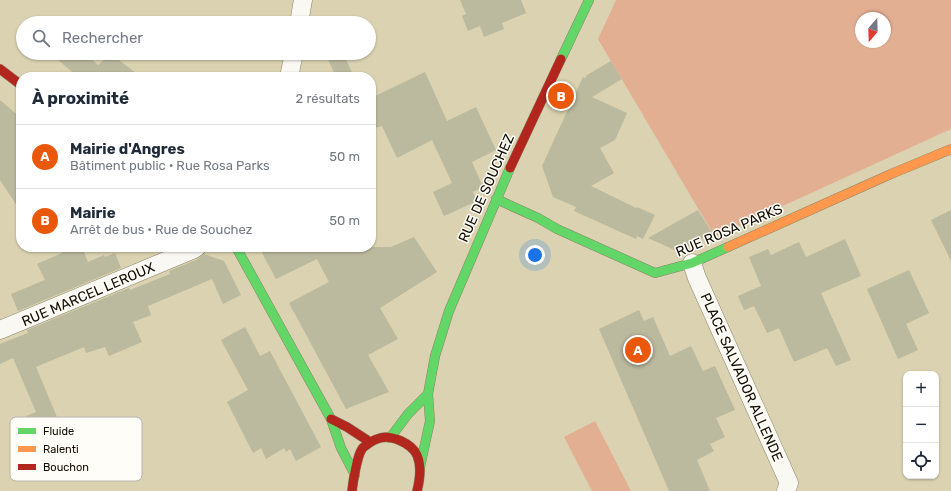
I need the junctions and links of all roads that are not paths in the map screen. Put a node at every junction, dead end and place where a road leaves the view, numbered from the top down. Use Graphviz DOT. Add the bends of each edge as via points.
graph roads {
  1 [pos="303,0"];
  2 [pos="589,0"];
  3 [pos="300,16"];
  4 [pos="293,60"];
  5 [pos="0,69"];
  6 [pos="290,72"];
  7 [pos="16,81"];
  8 [pos="951,148"];
  9 [pos="496,199"];
  10 [pos="187,252"];
  11 [pos="239,252"];
  12 [pos="692,263"];
  13 [pos="0,330"];
  14 [pos="428,394"];
  15 [pos="331,420"];
  16 [pos="390,438"];
  17 [pos="370,442"];
  18 [pos="420,466"];
  19 [pos="355,475"];
  20 [pos="352,491"];
  21 [pos="417,491"];
  22 [pos="786,491"];
  1 -- 3 [label="street"];
  2 -- 9 [label="main road, RUE DE SOUCHEZ"];
  4 -- 6 [label="street"];
  5 -- 7 [label="main road"];
  8 -- 12 [label="main road, RUE ROSA PARKS"];
  9 -- 12 [label="main road, RUE ROSA PARKS" via="655,273"];
  9 -- 14 [label="main road, RUE DE SOUCHEZ" via="449,311 435,356"];
  10 -- 13 [label="street, RUE MARCEL LEROUX"];
  11 -- 15 [label="main road"];
  12 -- 22 [label="street, PLACE SALVADOR ALLENDE" via="789,483"];
  14 -- 16 [label="main road" via="408,414"];
  14 -- 18 [label="main road, RUE DE SOUCHEZ" via="430,421"];
  15 -- 17 [label="main road"];
  15 -- 19 [label="main road" via="334,434"];
  16 -- 17 [label="main road" via="382,437"];
  16 -- 18 [label="main road" via="413,448"];
  17 -- 19 [label="main road" via="362,450"];
  18 -- 21 [label="main road, RUE DE SOUCHEZ"];
  19 -- 20 [label="main road"];
}
